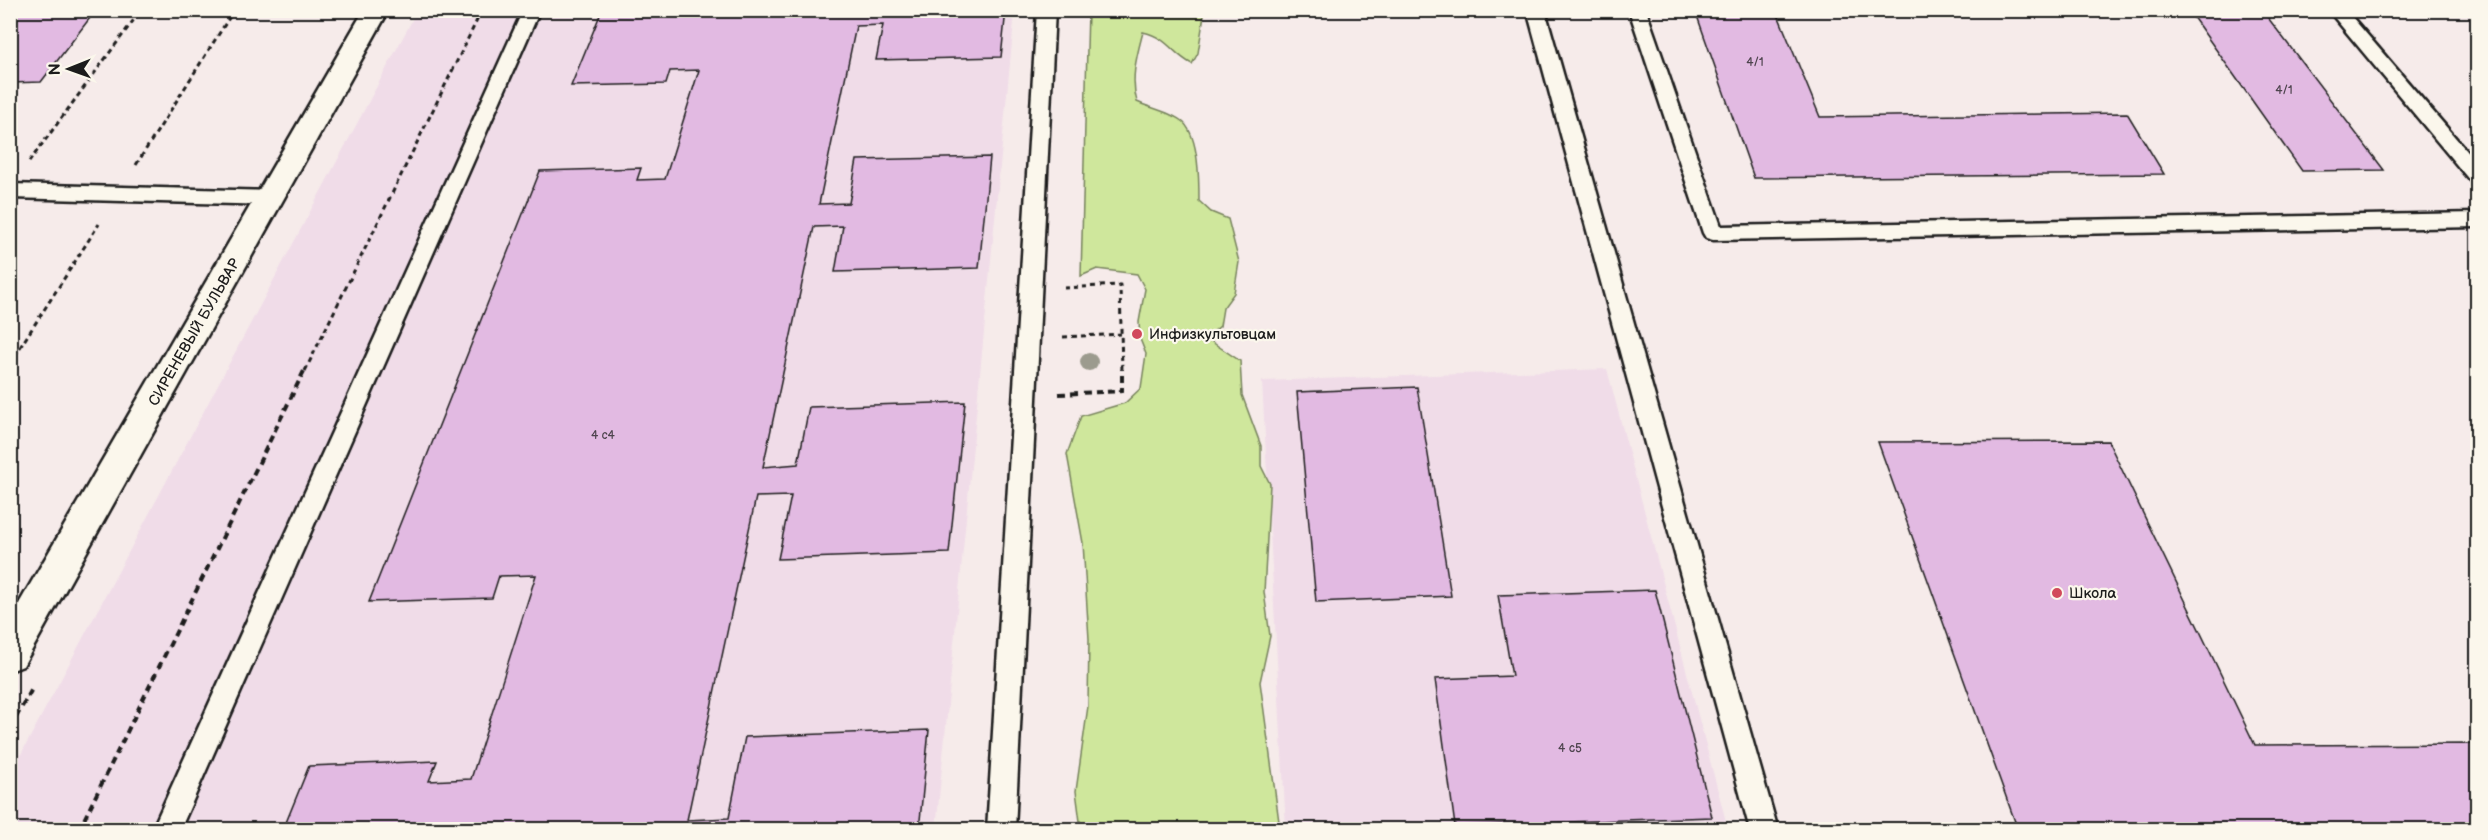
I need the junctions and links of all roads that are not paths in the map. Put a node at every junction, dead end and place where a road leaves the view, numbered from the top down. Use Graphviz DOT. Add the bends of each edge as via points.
graph roads {
  1 [pos="377,10"];
  2 [pos="532,10"];
  3 [pos="1046,10"];
  4 [pos="1536,10"];
  5 [pos="1637,10"];
  6 [pos="2336,10"];
  7 [pos="2478,177"];
  8 [pos="10,191"];
  9 [pos="271,198"];
  10 [pos="2478,220"];
  11 [pos="10,654"];
  12 [pos="166,830"];
  13 [pos="1001,830"];
  14 [pos="1764,830"];
  1 -- 9 [label="main road, СИРЕНЕВЫЙ БУЛЬВАР"];
  2 -- 12 [label="lane"];
  3 -- 13 [label="lane"];
  4 -- 14 [label="lane"];
  5 -- 10 [label="lane" via="1713,233"];
  6 -- 7 [label="lane"];
  8 -- 9 [label="lane"];
  9 -- 11 [label="main road, СИРЕНЕВЫЙ БУЛЬВАР"];
}
